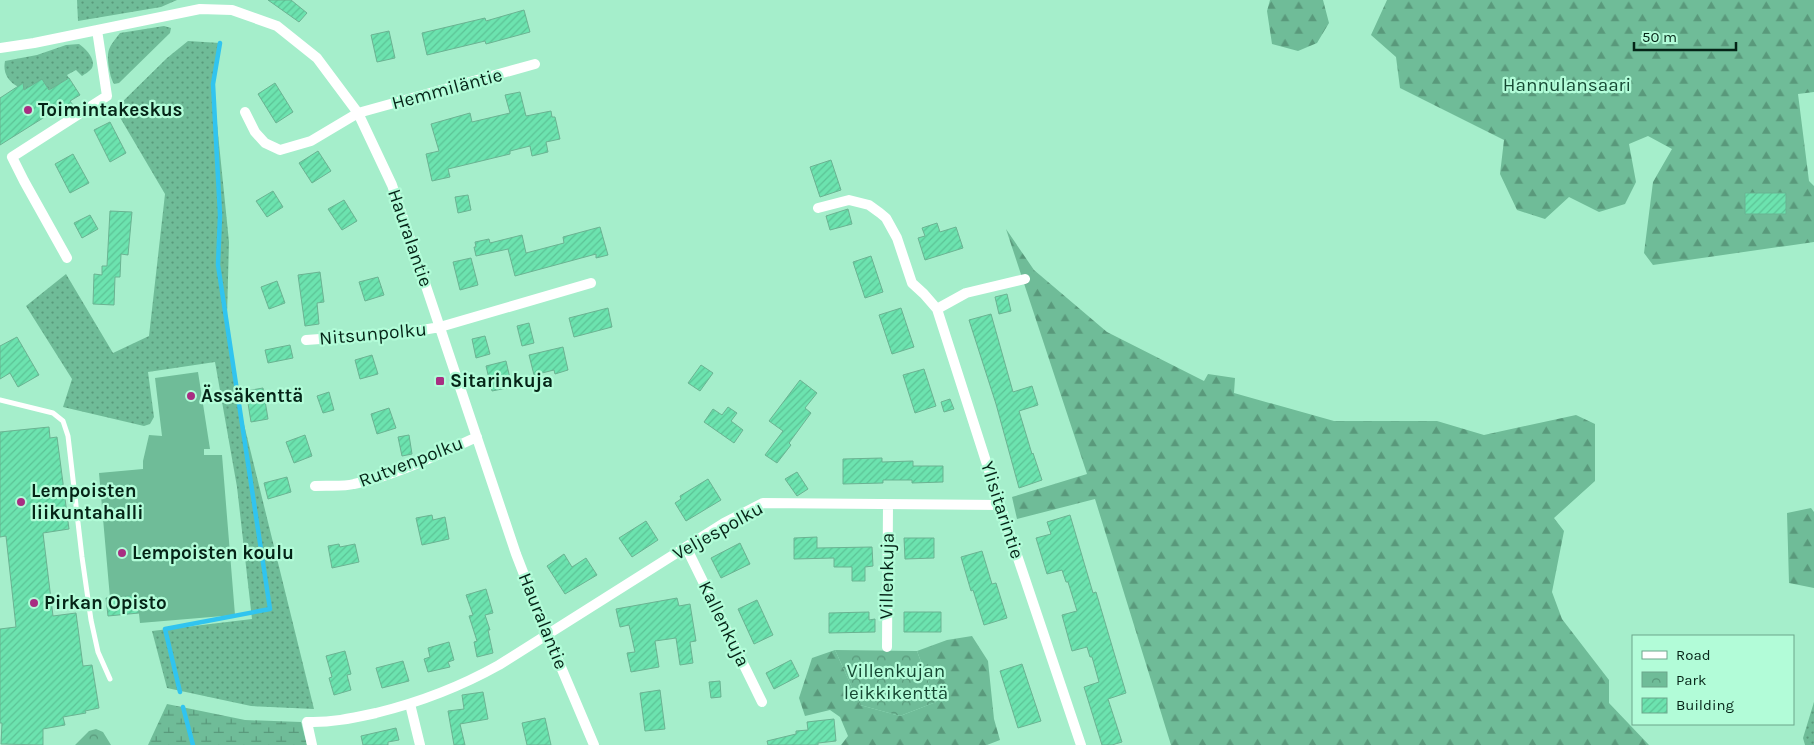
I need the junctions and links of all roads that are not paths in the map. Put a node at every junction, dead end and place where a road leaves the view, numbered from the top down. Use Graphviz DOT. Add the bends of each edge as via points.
graph roads {
  1 [pos="201,4"];
  2 [pos="97,30"];
  3 [pos="0,48"];
  4 [pos="535,64"];
  5 [pos="245,112"];
  6 [pos="358,113"];
  7 [pos="818,208"];
  8 [pos="67,258"];
  9 [pos="1025,279"];
  10 [pos="591,283"];
  11 [pos="937,309"];
  12 [pos="440,327"];
  13 [pos="306,340"];
  14 [pos="0,400"];
  15 [pos="477,437"];
  16 [pos="315,486"];
  17 [pos="888,505"];
  18 [pos="1000,505"];
  19 [pos="686,547"];
  20 [pos="547,634"];
  21 [pos="887,646"];
  22 [pos="110,679"];
  23 [pos="762,702"];
  24 [pos="410,704"];
  25 [pos="312,745"];
  26 [pos="420,745"];
  27 [pos="594,745"];
  28 [pos="1081,745"];
  1 -- 2 [label="street, Hauralantie"];
  1 -- 6 [label="street, Hauralantie" via="232,10 277,26 317,58"];
  2 -- 3 [label="street, Hauralantie"];
  2 -- 8 [label="street" via="107,96 12,157"];
  4 -- 6 [label="street, Hemmiläntie"];
  5 -- 6 [label="street, Hemmiläntie" via="264,143 280,150 311,141"];
  6 -- 12 [label="street, Hauralantie" via="392,185"];
  7 -- 11 [label="street, Ylisitarintie" via="849,200 869,205 880,212 897,238 912,283"];
  9 -- 11 [label="street" via="966,293"];
  10 -- 12 [label="street"];
  11 -- 18 [label="street, Ylisitarintie"];
  12 -- 13 [label="street, Nitsunpolku" via="406,333"];
  12 -- 15 [label="street, Hauralantie"];
  14 -- 22 [label="lane" via="53,413 63,421 68,436 92,620 98,652"];
  15 -- 16 [label="street, Rutvenpolku" via="379,478 352,485"];
  15 -- 20 [label="street, Hauralantie"];
  17 -- 18 [label="street, Veljespolku"];
  17 -- 19 [label="street, Veljespolku" via="763,503"];
  17 -- 21 [label="street, Villenkuja"];
  18 -- 28 [label="street, Ylisitarintie"];
  19 -- 20 [label="street, Veljespolku"];
  19 -- 23 [label="street, Kallenkuja"];
  20 -- 24 [label="street, Veljespolku" via="469,682"];
  20 -- 27 [label="street, Hauralantie"];
  24 -- 25 [label="street, Veljespolku" via="341,721 307,722"];
  24 -- 26 [label="street"];
}
